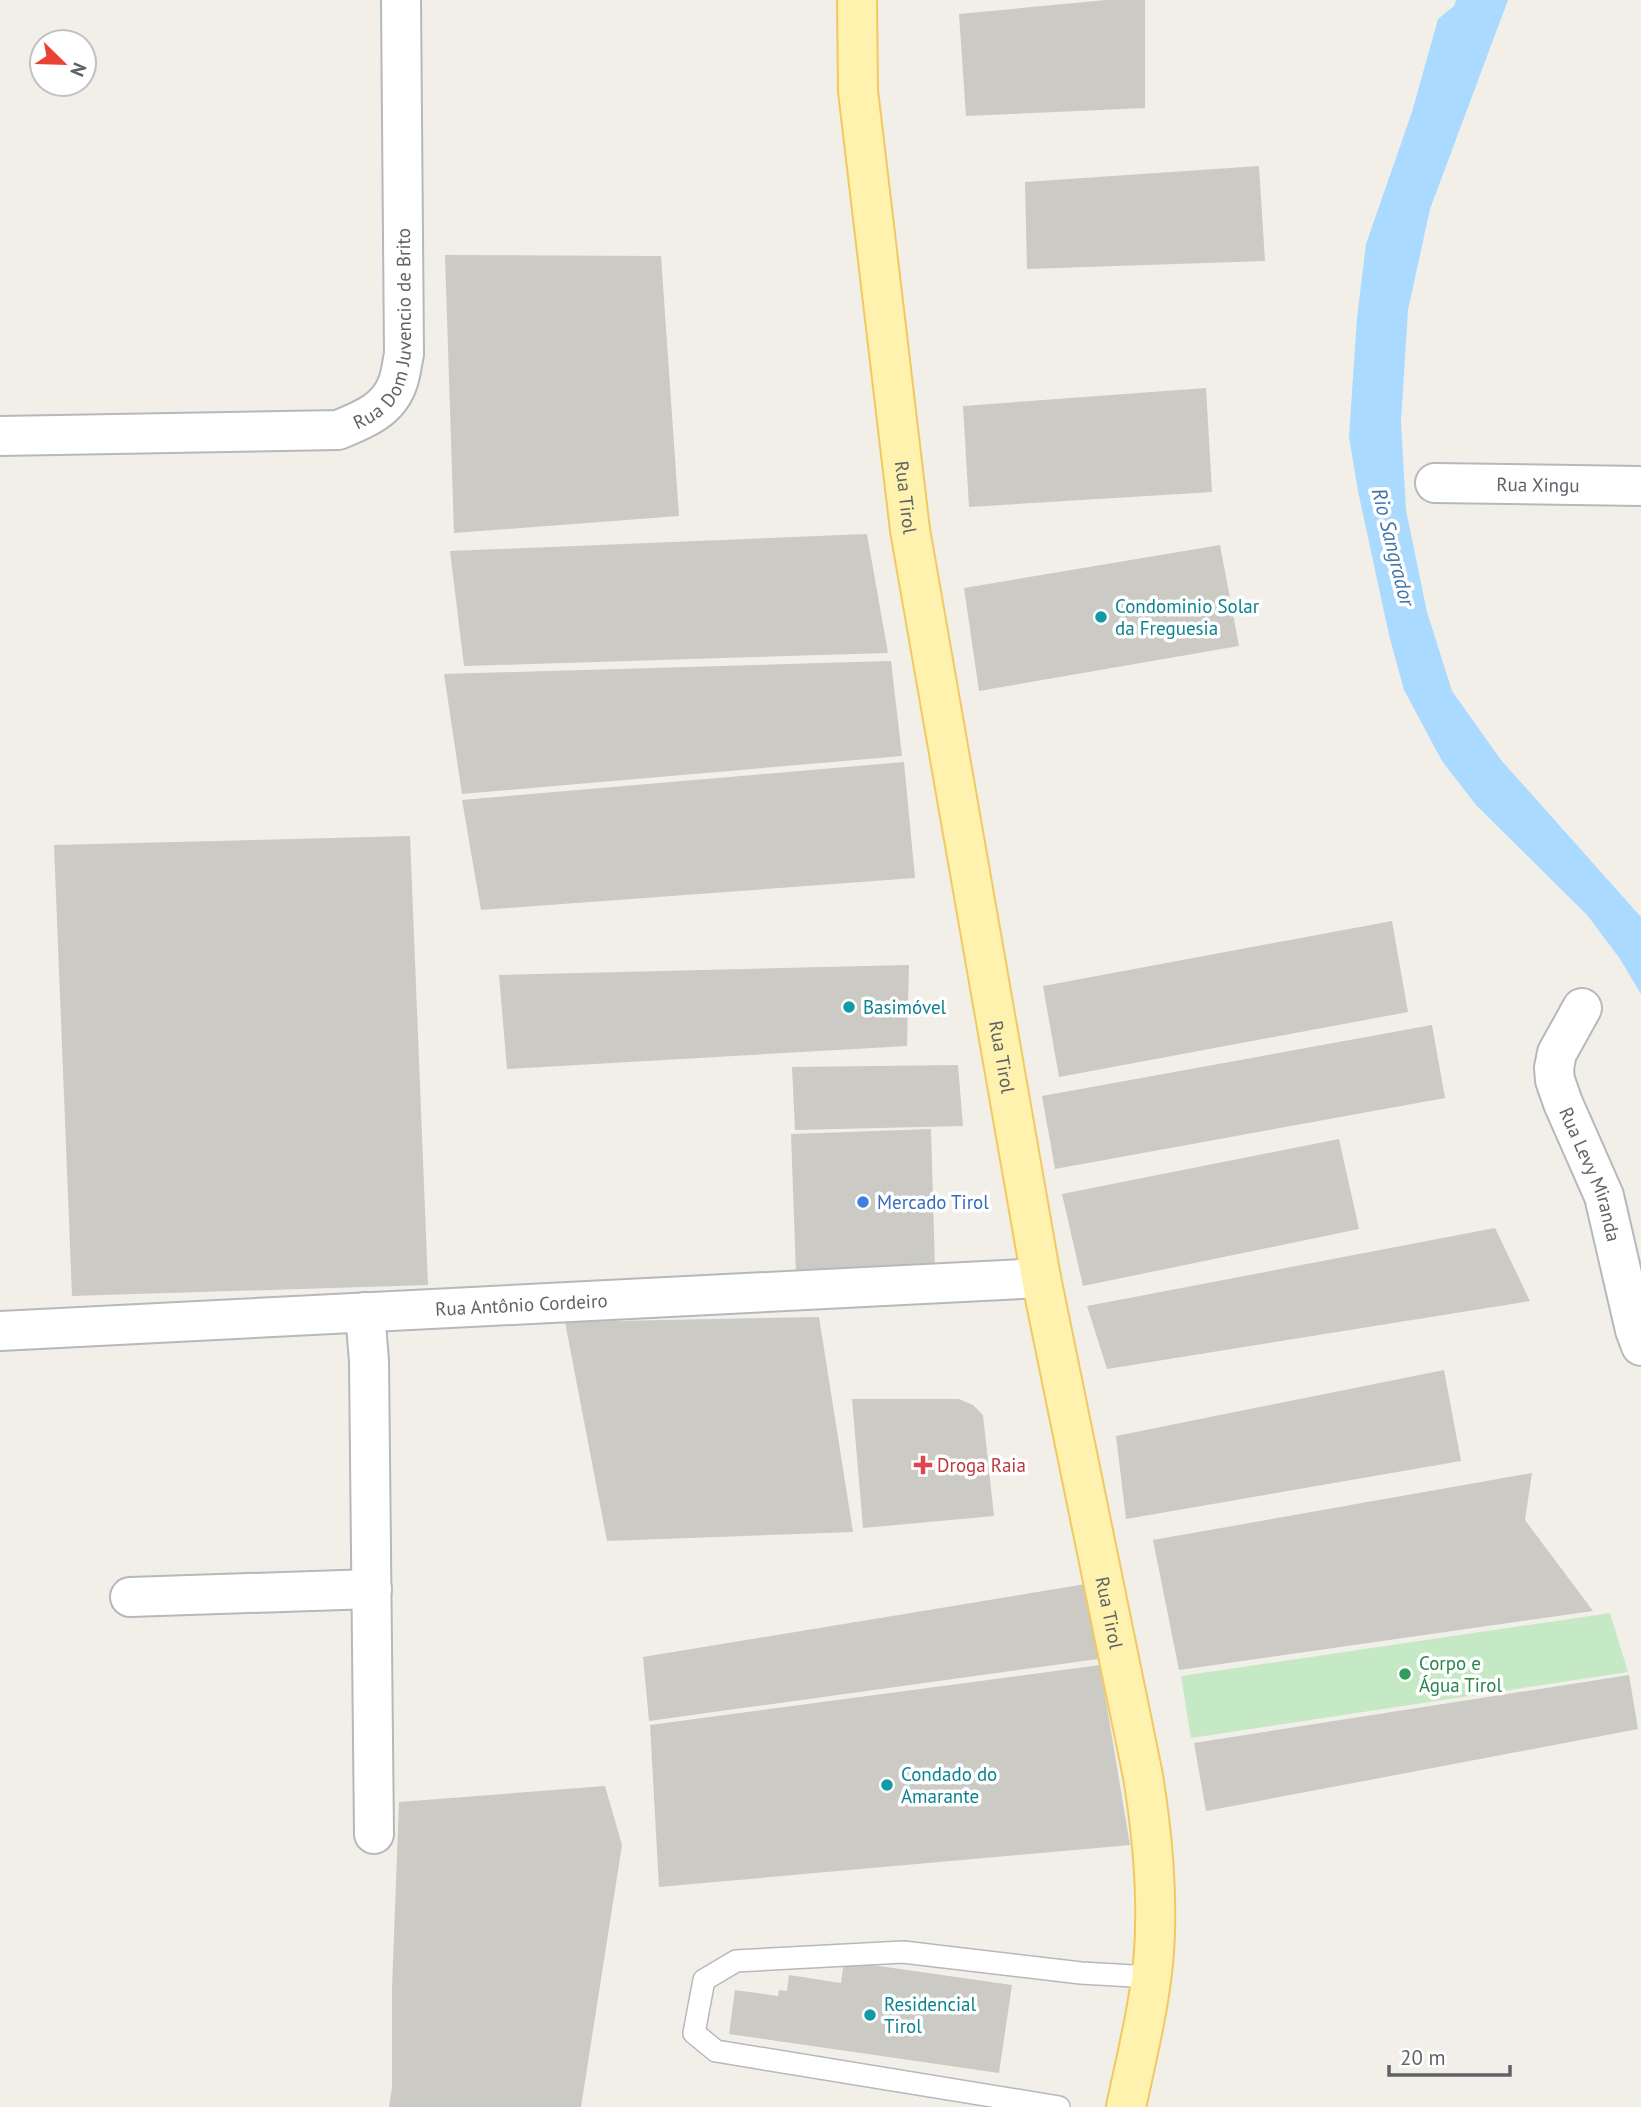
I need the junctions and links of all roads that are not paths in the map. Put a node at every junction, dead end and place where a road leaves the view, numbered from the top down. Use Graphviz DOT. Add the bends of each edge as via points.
graph roads {
  1 [pos="401,0"];
  2 [pos="857,0"];
  3 [pos="0,436"];
  4 [pos="1435,483"];
  5 [pos="1641,486"];
  6 [pos="1582,1008"];
  7 [pos="1041,1278"];
  8 [pos="365,1312"];
  9 [pos="0,1331"];
  10 [pos="1641,1346"];
  11 [pos="372,1589"];
  12 [pos="130,1597"];
  13 [pos="374,1834"];
  14 [pos="1151,1977"];
  15 [pos="1059,2107"];
  16 [pos="1126,2107"];
  1 -- 3 [label="street, Rua Dom Juvencio de Brito" via="404,354 398,383 387,402 369,418 338,429"];
  2 -- 7 [label="main road, Rua Tirol" via="858,91 910,530"];
  4 -- 5 [label="street, Rua Xingu"];
  6 -- 10 [label="street, Rua Levy Miranda" via="1557,1054 1555,1080 1604,1196"];
  7 -- 8 [label="street, Rua Antônio Cordeiro"];
  7 -- 14 [label="main road, Rua Tirol" via="1152,1830"];
  8 -- 9 [label="street, Rua Antônio Cordeiro"];
  8 -- 11 [label="street"];
  11 -- 12 [label="street"];
  11 -- 13 [label="street"];
  14 -- 15 [label="lane" via="903,1952 736,1961 704,1980 694,2032 716,2051"];
  14 -- 16 [label="main road, Rua Tirol"];
}
